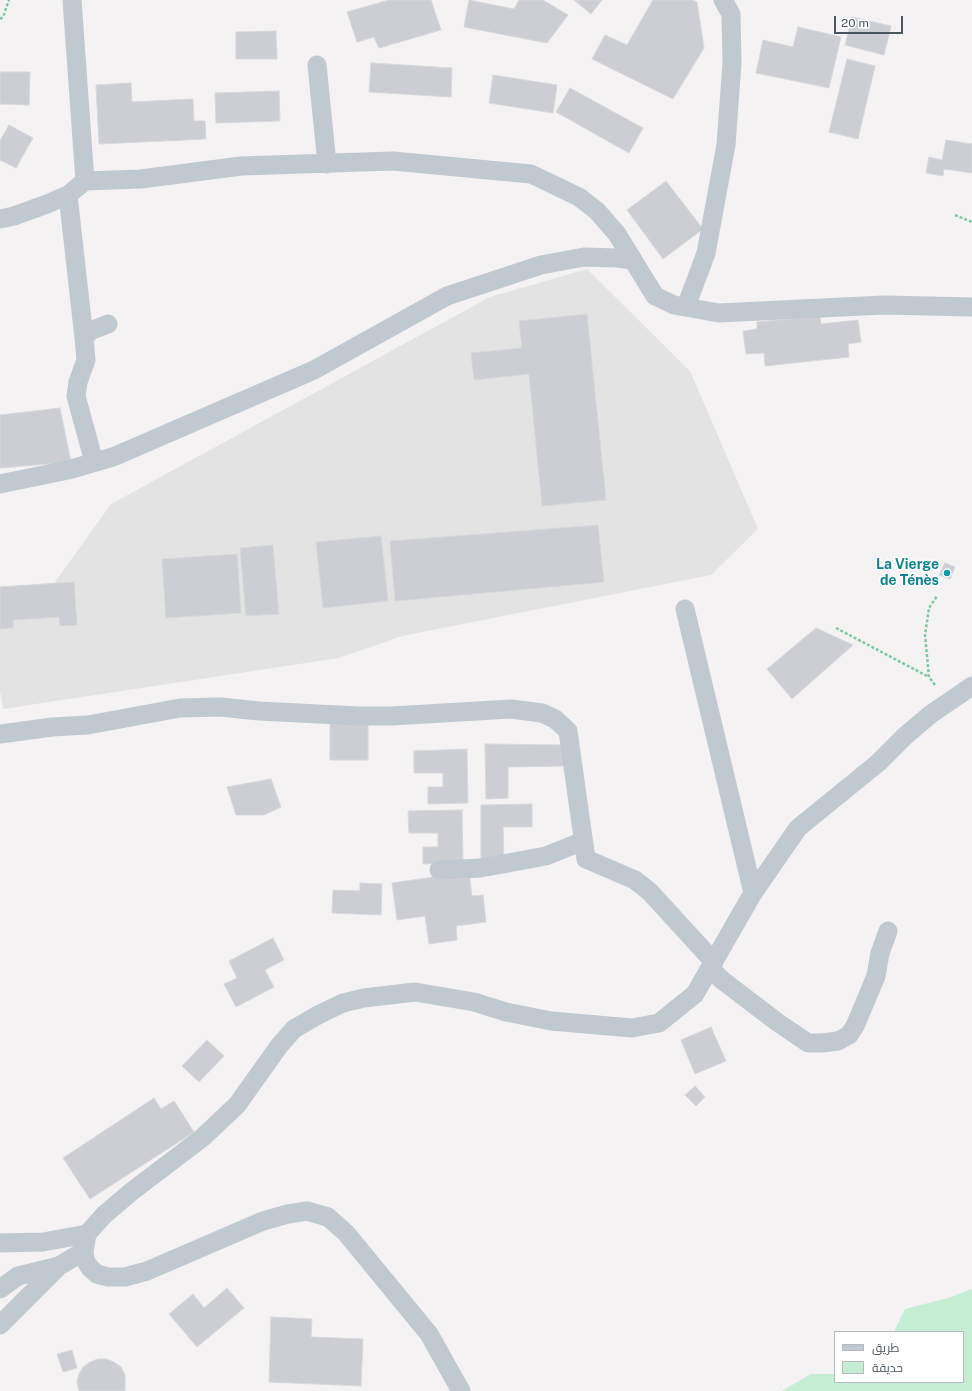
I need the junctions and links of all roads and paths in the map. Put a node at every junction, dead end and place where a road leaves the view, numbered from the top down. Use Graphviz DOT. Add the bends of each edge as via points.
graph roads {
  1 [pos="9,0"];
  2 [pos="72,0"];
  3 [pos="723,0"];
  4 [pos="0,19"];
  5 [pos="317,65"];
  6 [pos="327,164"];
  7 [pos="85,181"];
  8 [pos="68,194"];
  9 [pos="954,215"];
  10 [pos="0,219"];
  11 [pos="972,222"];
  12 [pos="633,260"];
  13 [pos="686,307"];
  14 [pos="972,307"];
  15 [pos="108,324"];
  16 [pos="84,338"];
  17 [pos="94,462"];
  18 [pos="0,484"];
  19 [pos="936,596"];
  20 [pos="685,609"];
  21 [pos="836,628"];
  22 [pos="929,677"];
  23 [pos="972,686"];
  24 [pos="946,702"];
  25 [pos="0,734"];
  26 [pos="583,841"];
  27 [pos="440,870"];
  28 [pos="754,893"];
  29 [pos="888,931"];
  30 [pos="712,966"];
  31 [pos="86,1242"];
  32 [pos="0,1243"];
  33 [pos="59,1266"];
  34 [pos="0,1290"];
  35 [pos="0,1325"];
  36 [pos="461,1391"];
  1 -- 4 [label="path"];
  2 -- 7 [label="street"];
  3 -- 13 [label="street" via="731,14 732,63 726,145 706,253"];
  5 -- 6 [label="street"];
  6 -- 7 [label="street" via="241,166 141,179"];
  6 -- 12 [label="street" via="393,161 531,174 579,197 597,211 617,234"];
  7 -- 8 [label="street"];
  8 -- 10 [label="street" via="20,214"];
  8 -- 16 [label="street"];
  9 -- 11 [label="path"];
  12 -- 13 [label="street" via="655,296 674,305"];
  12 -- 17 [label="street" via="584,257 541,265 447,296 314,370 113,457"];
  13 -- 14 [label="street" via="719,313 884,305"];
  15 -- 16 [label="street" via="90,331"];
  16 -- 17 [label="street" via="86,360 76,396"];
  17 -- 18 [label="street"];
  19 -- 22 [label="path" via="929,608 925,635"];
  20 -- 28 [label="street"];
  21 -- 22 [label="path"];
  22 -- 24 [label="path"];
  23 -- 24 [label="street"];
  24 -- 28 [label="street" via="798,828"];
  25 -- 26 [label="street" via="88,725 180,708 220,707 304,714 392,716 529,710 555,719 568,731"];
  26 -- 27 [label="street" via="546,856 481,868"];
  26 -- 30 [label="street" via="586,859 635,880 650,892"];
  28 -- 30 [label="street"];
  29 -- 30 [label="street" via="880,953 876,976 855,1026 849,1035 838,1041 808,1043 722,980"];
  30 -- 31 [label="street" via="695,994 659,1023 632,1028 552,1021 506,1012 474,1002 415,992 364,998 318,1015 294,1029 237,1104 202,1138 104,1215"];
  31 -- 32 [label="street"];
  31 -- 33 [label="street"];
  31 -- 36 [label="street" via="90,1268 108,1278 125,1278 263,1221 307,1211 328,1217 346,1233 429,1334"];
  33 -- 34 [label="street" via="18,1276"];
  33 -- 35 [label="street"];
}
